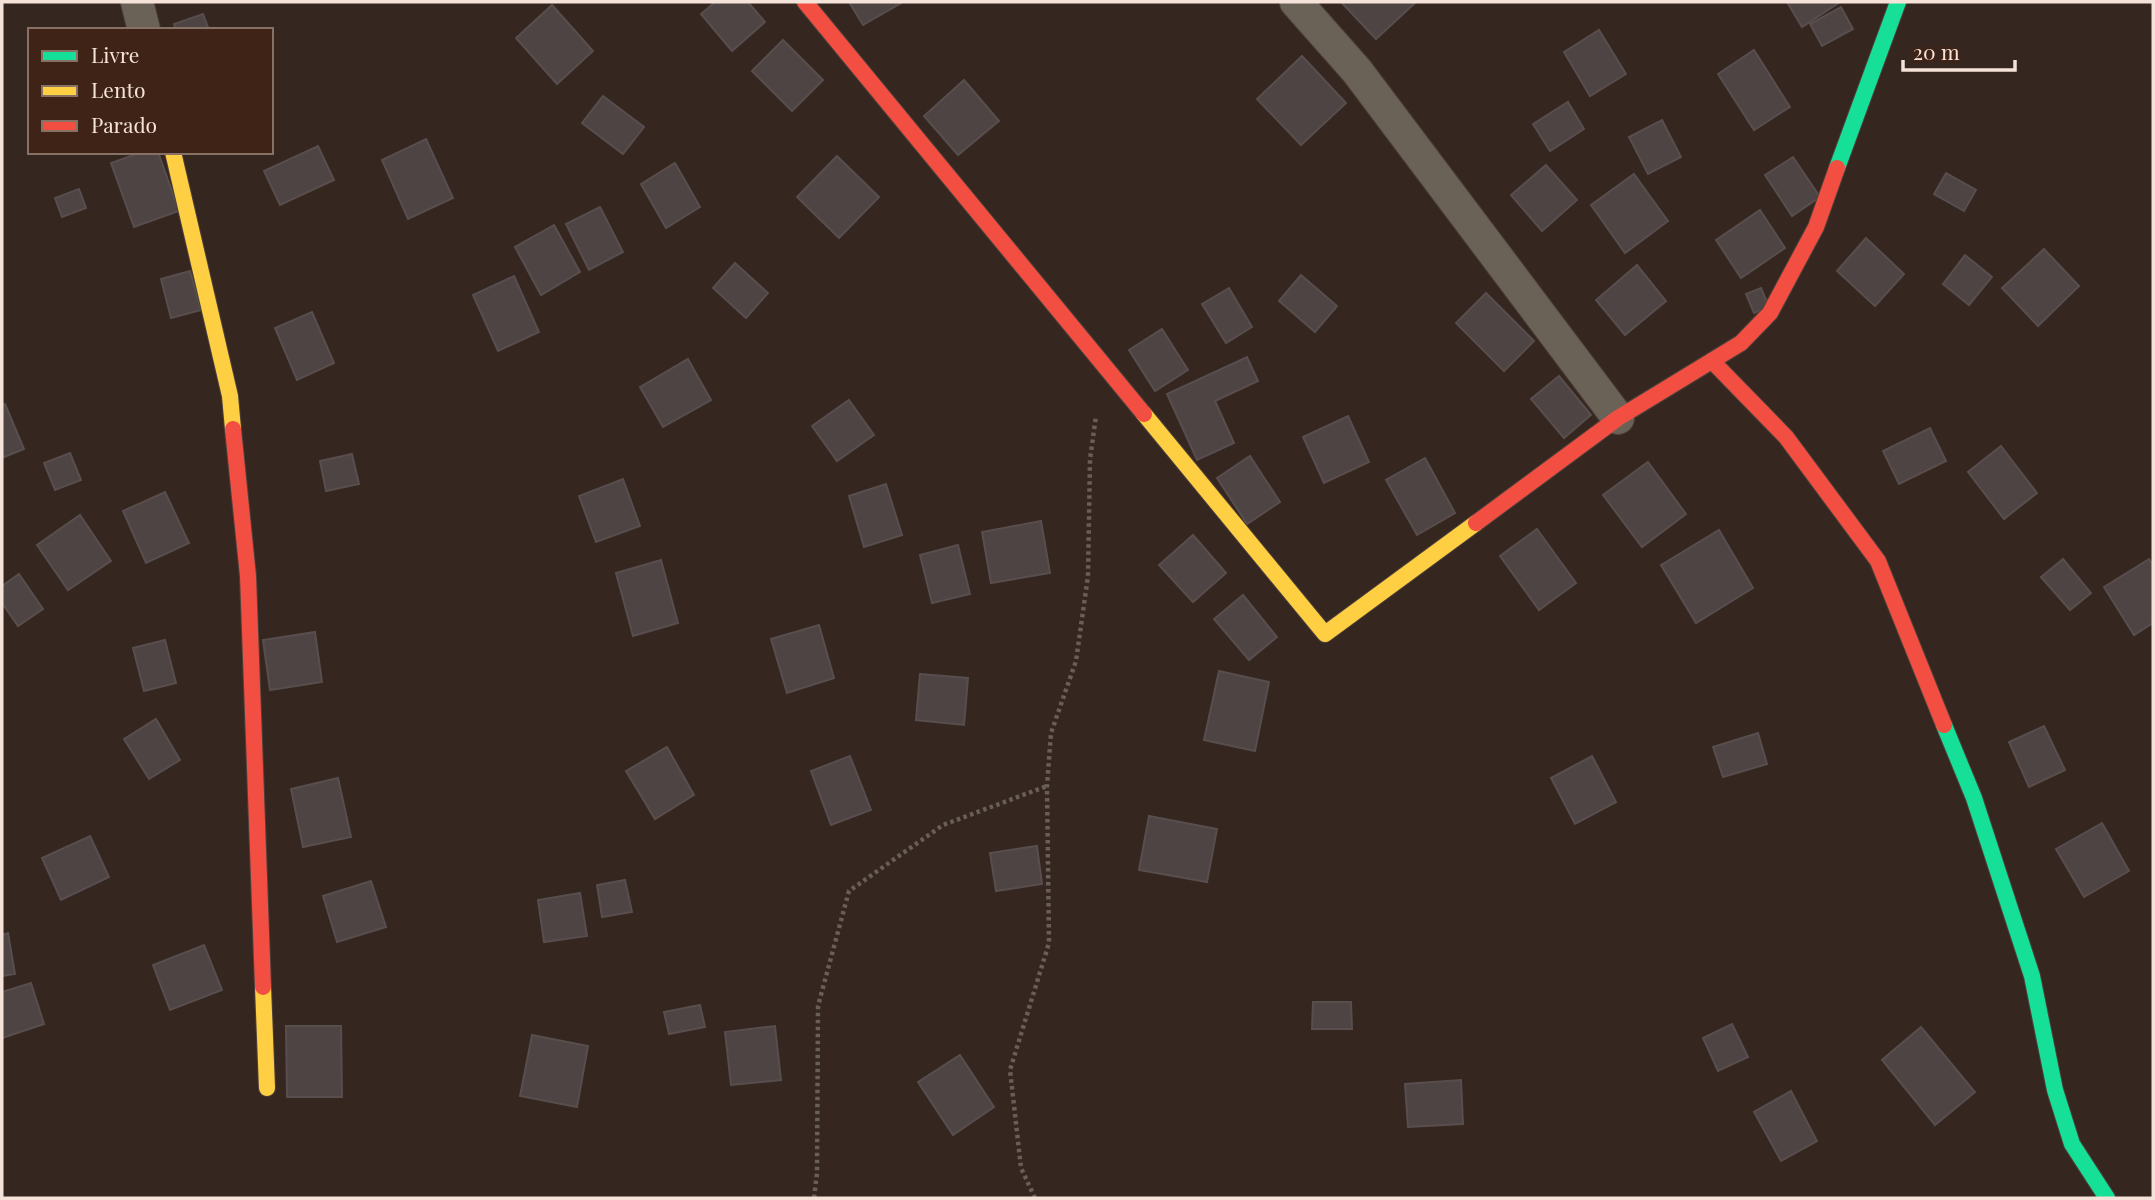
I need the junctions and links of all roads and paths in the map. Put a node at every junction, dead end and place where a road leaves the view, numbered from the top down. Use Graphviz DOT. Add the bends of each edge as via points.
graph roads {
  1 [pos="137,2"];
  2 [pos="805,2"];
  3 [pos="1296,2"];
  4 [pos="1898,2"];
  5 [pos="144,28"];
  6 [pos="173,154"];
  7 [pos="1712,361"];
  8 [pos="1103,364"];
  9 [pos="1618,418"];
  10 [pos="1047,786"];
  11 [pos="267,1088"];
  12 [pos="814,1198"];
  13 [pos="1035,1198"];
  14 [pos="2108,1198"];
  1 -- 5 [label="street"];
  2 -- 8 [label="street"];
  3 -- 9 [label="street" via="1357,71"];
  4 -- 7 [label="street" via="1816,228 1770,313 1741,343"];
  6 -- 11 [label="street" via="230,396 248,576"];
  7 -- 9 [label="street"];
  7 -- 14 [label="street" via="1786,438 1878,561 1978,811 2032,976 2072,1144"];
  8 -- 9 [label="street" via="1325,634"];
  8 -- 10 [label="path" via="1090,459 1088,576 1076,661 1051,733"];
  10 -- 12 [label="path" via="943,825 849,891 818,1006"];
  10 -- 13 [label="path" via="1049,943 1010,1070 1021,1168"];
}
